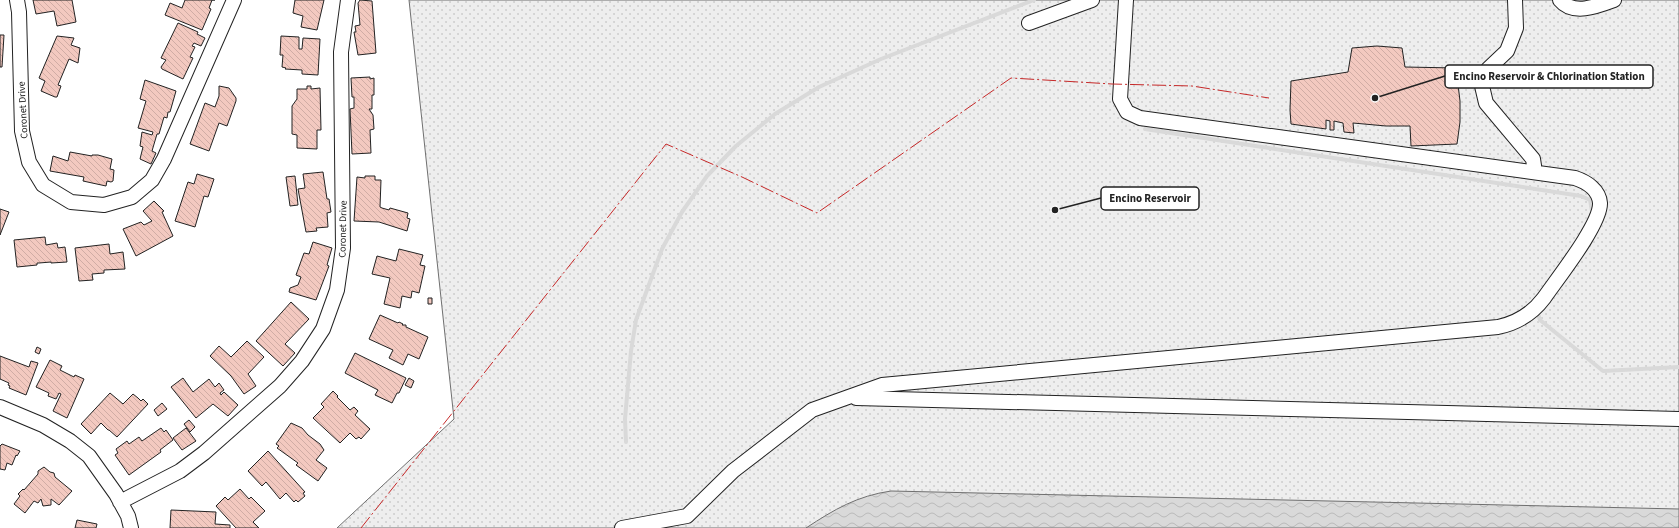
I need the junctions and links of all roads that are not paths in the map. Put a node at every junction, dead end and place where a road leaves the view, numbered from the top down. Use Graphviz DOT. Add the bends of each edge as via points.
graph roads {
  1 [pos="17,0"];
  2 [pos="234,0"];
  3 [pos="348,0"];
  4 [pos="1092,0"];
  5 [pos="1126,0"];
  6 [pos="1515,0"];
  7 [pos="1560,0"];
  8 [pos="1614,0"];
  9 [pos="1029,23"];
  10 [pos="1535,172"];
  11 [pos="845,398"];
  12 [pos="0,407"];
  13 [pos="1679,419"];
  14 [pos="120,502"];
  15 [pos="131,528"];
  16 [pos="622,528"];
  1 -- 2 [label="street, Coronet Drive" via="22,131 29,162 43,185 71,202 104,205 132,197 152,180 164,159"];
  3 -- 14 [label="street, Coronet Drive" via="341,52 343,248 337,290 323,329 302,361 280,386 204,453 180,471"];
  4 -- 9 [label="street"];
  5 -- 10 [label="street" via="1120,99 1127,112 1140,118"];
  6 -- 10 [label="street" via="1516,28 1506,51 1488,69 1482,86 1486,103 1533,159"];
  7 -- 8 [label="street" via="1576,9 1596,7"];
  10 -- 11 [label="street" via="1576,178 1586,182 1596,191 1600,202 1599,212 1589,232 1540,303 1523,318 1510,324 882,385"];
  11 -- 13 [label="street"];
  11 -- 16 [label="street" via="812,410 792,424 733,470 687,516"];
  12 -- 14 [label="street" via="43,425 89,456"];
  14 -- 15 [label="street"];
}
